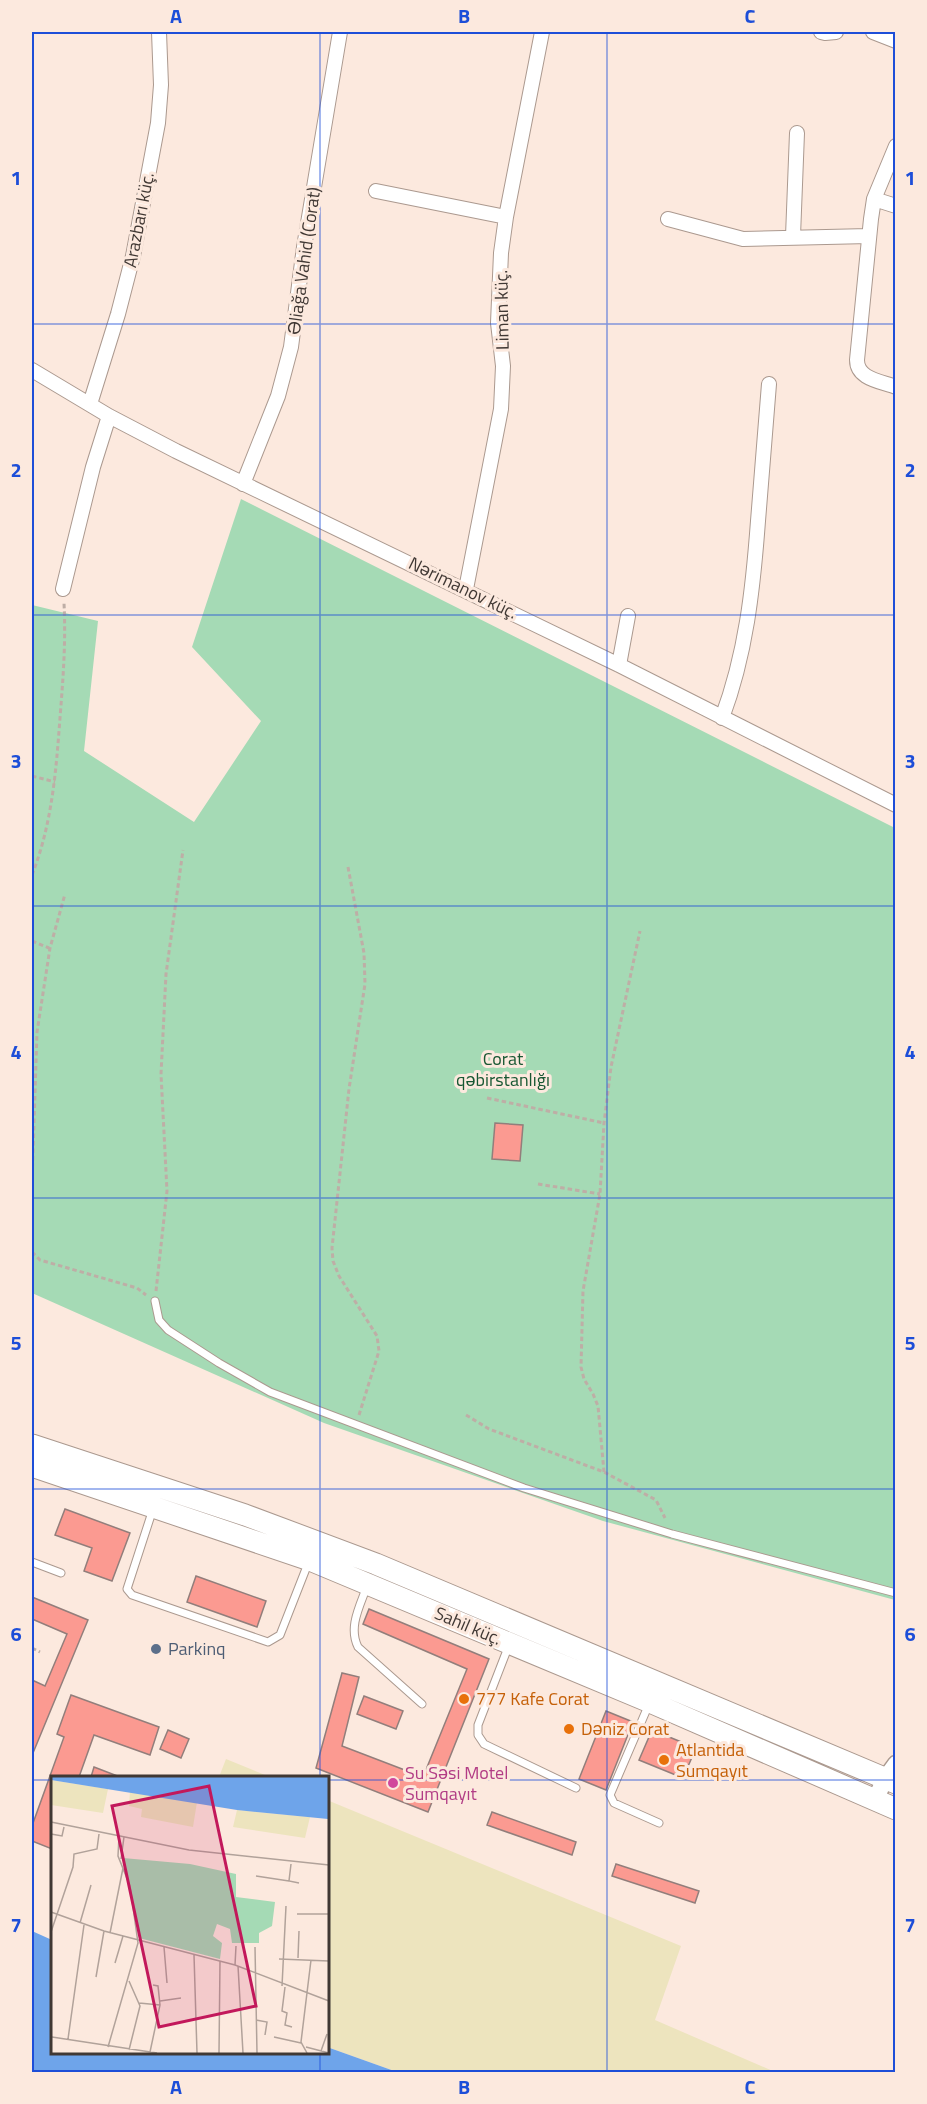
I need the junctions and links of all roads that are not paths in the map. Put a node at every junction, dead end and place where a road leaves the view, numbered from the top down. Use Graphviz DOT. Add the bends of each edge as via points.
graph roads {
  1 [pos="159,32"];
  2 [pos="340,32"];
  3 [pos="543,32"];
  4 [pos="821,32"];
  5 [pos="836,32"];
  6 [pos="873,32"];
  7 [pos="896,41"];
  8 [pos="797,133"];
  9 [pos="896,146"];
  10 [pos="376,191"];
  11 [pos="874,199"];
  12 [pos="896,206"];
  13 [pos="506,217"];
  14 [pos="669,219"];
  15 [pos="793,236"];
  16 [pos="869,236"];
  17 [pos="32,370"];
  18 [pos="769,384"];
  19 [pos="896,387"];
  20 [pos="90,404"];
  21 [pos="109,416"];
  22 [pos="243,484"];
  23 [pos="63,590"];
  24 [pos="466,590"];
  25 [pos="628,616"];
  26 [pos="619,665"];
  27 [pos="722,718"];
  28 [pos="896,805"];
  29 [pos="155,1301"];
  30 [pos="32,1445"];
  31 [pos="32,1466"];
  32 [pos="154,1506"];
  33 [pos="310,1560"];
  34 [pos="32,1562"];
  35 [pos="61,1573"];
  36 [pos="367,1583"];
  37 [pos="896,1593"];
  38 [pos="510,1643"];
  39 [pos="650,1702"];
  40 [pos="422,1704"];
  41 [pos="892,1776"];
  42 [pos="576,1788"];
  43 [pos="875,1800"];
  44 [pos="896,1809"];
  45 [pos="658,1822"];
  1 -- 20 [label="street, Arazbarı küç." via="158,123 133,256"];
  2 -- 22 [label="street, Əliağa Vahid (Corat)" via="291,347 278,396"];
  3 -- 13 [label="street, Liman küç."];
  4 -- 5 [label="street"];
  6 -- 7 [label="street"];
  8 -- 15 [label="street"];
  9 -- 11 [label="street"];
  10 -- 13 [label="street"];
  11 -- 12 [label="street"];
  11 -- 16 [label="street"];
  13 -- 24 [label="street, Liman küç." via="498,322 502,400"];
  14 -- 15 [label="street" via="743,238"];
  15 -- 16 [label="street"];
  16 -- 19 [label="street" via="857,368 862,374"];
  17 -- 20 [label="street, Nərimanov küç."];
  18 -- 27 [label="street" via="752,595 742,655"];
  20 -- 21 [label="street, Nərimanov küç."];
  21 -- 22 [label="street, Nərimanov küç."];
  21 -- 23 [label="street"];
  22 -- 24 [label="street, Nərimanov küç."];
  24 -- 26 [label="street, Nərimanov küç."];
  25 -- 26 [label="street"];
  26 -- 27 [label="street, Nərimanov küç."];
  27 -- 28 [label="street, Nərimanov küç."];
  29 -- 37 [label="lane" via="159,1320 168,1330 219,1363 270,1392 356,1426 524,1488 672,1534"];
  30 -- 41 [label="main road, Sahil küç." via="366,1559"];
  31 -- 32 [label="main road, Sahil küç."];
  32 -- 33 [label="main road, Sahil küç."];
  32 -- 33 [label="lane" via="127,1589 132,1595 268,1642 280,1635"];
  33 -- 36 [label="main road, Sahil küç."];
  34 -- 35 [label="lane"];
  36 -- 38 [label="main road, Sahil küç."];
  36 -- 40 [label="lane" via="353,1637 358,1647"];
  38 -- 39 [label="main road, Sahil küç."];
  38 -- 42 [label="lane" via="478,1725 478,1735 484,1744"];
  39 -- 43 [label="main road, Sahil küç."];
  39 -- 45 [label="lane" via="610,1795 614,1803"];
  41 -- 43 [label="street"];
  43 -- 44 [label="main road, Sahil küç."];
}
